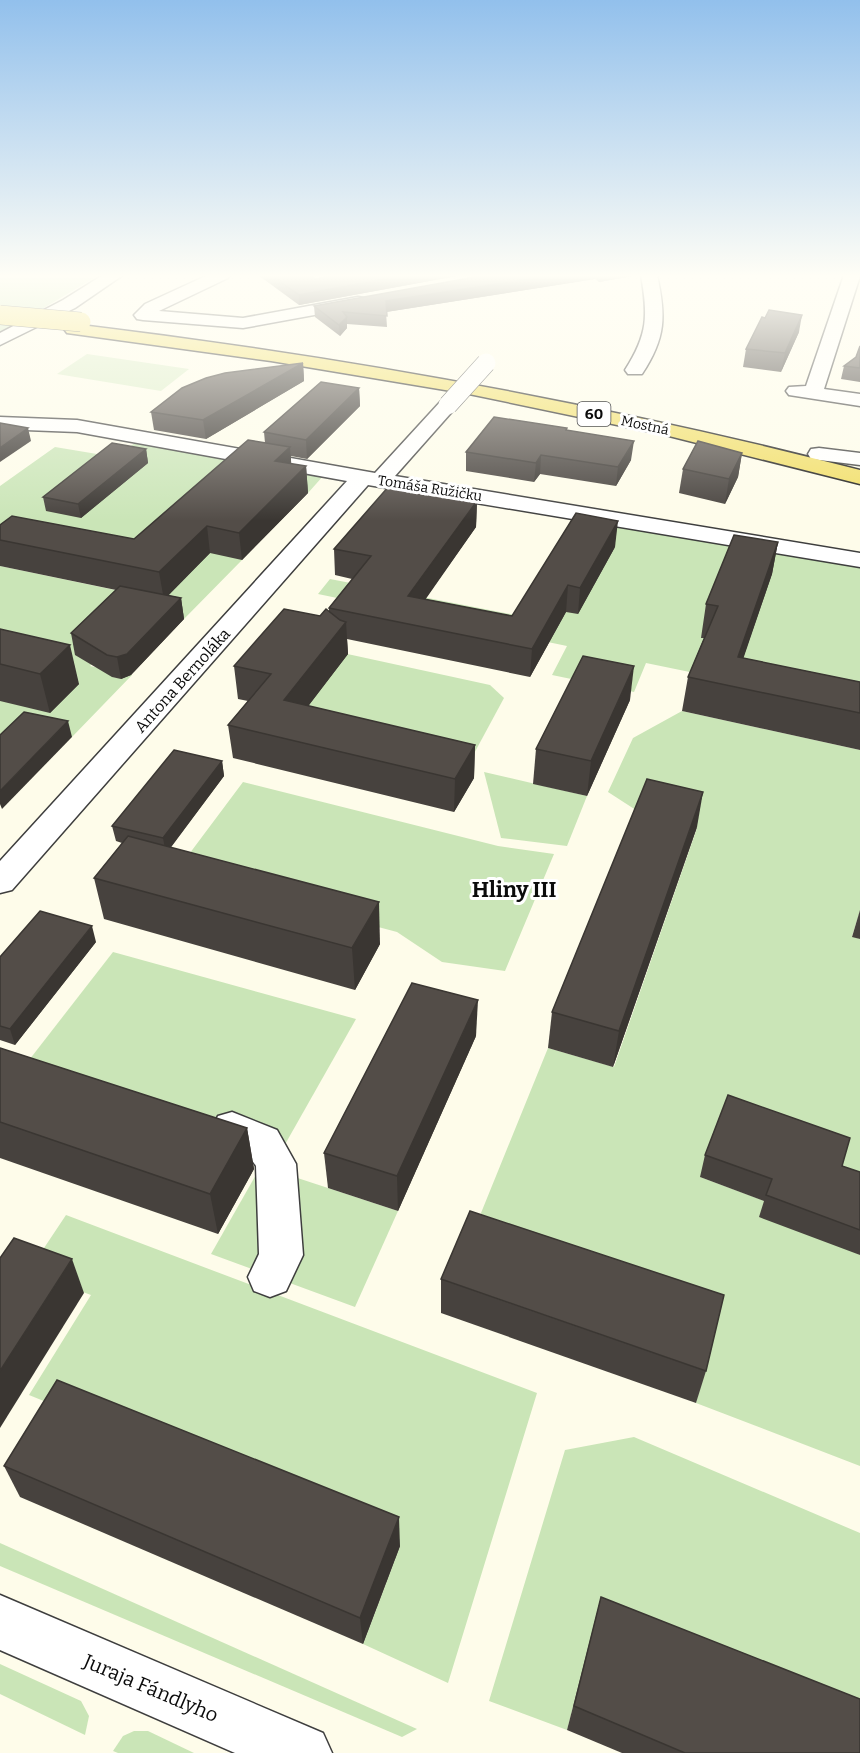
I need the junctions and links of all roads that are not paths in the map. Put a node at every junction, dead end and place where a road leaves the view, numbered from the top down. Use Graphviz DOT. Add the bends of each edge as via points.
graph roads {
  1 [pos="290,357"];
  2 [pos="341,357"];
  3 [pos="644,357"];
  4 [pos="822,357"];
  5 [pos="490,358"];
  6 [pos="635,370"];
  7 [pos="860,400"];
  8 [pos="625,421"];
  9 [pos="0,423"];
  10 [pos="819,454"];
  11 [pos="860,459"];
  12 [pos="860,464"];
  13 [pos="375,475"];
  14 [pos="860,477"];
  15 [pos="860,495"];
  16 [pos="860,560"];
  17 [pos="0,882"];
  18 [pos="232,1128"];
  19 [pos="270,1277"];
  20 [pos="0,1622"];
  21 [pos="303,1753"];
  1 -- 8 [label="main road, Mostná / 60" via="490,392"];
  2 -- 10 [label="main road, Mostná / 60" via="586,401"];
  3 -- 6 [label="street"];
  4 -- 7 [label="street" via="804,393"];
  5 -- 13 [label="street, Antona Bernoláka, bridge"];
  8 -- 14 [label="main road, Mostná / 60"];
  8 -- 15 [label="main road" via="663,439"];
  9 -- 13 [label="street, Tomáša Ružičku" via="77,426"];
  10 -- 11 [label="street"];
  10 -- 12 [label="main road, Mostná / 60"];
  13 -- 16 [label="street, Tomáša Ružičku"];
  13 -- 17 [label="street, Antona Bernoláka"];
  18 -- 19 [label="street" via="263,1142 276,1164 281,1255"];
  20 -- 21 [label="street, Juraja Fándlyho"];
}
